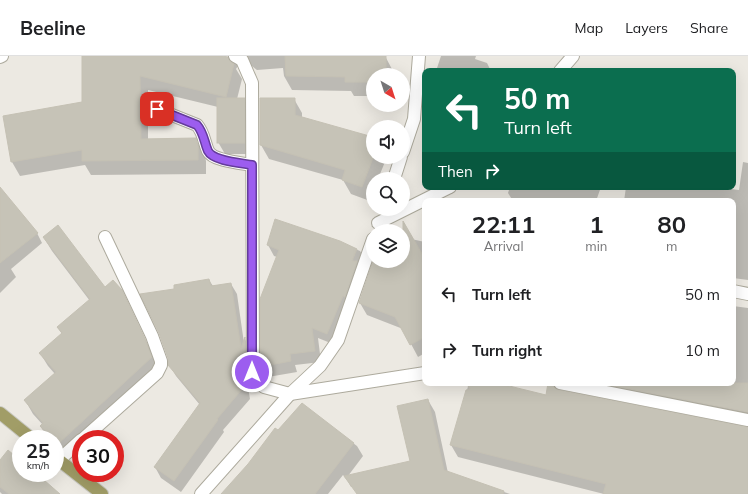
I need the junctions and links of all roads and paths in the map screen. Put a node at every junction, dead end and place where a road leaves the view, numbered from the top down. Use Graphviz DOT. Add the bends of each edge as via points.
graph roads {
  1 [pos="235,56"];
  2 [pos="419,56"];
  3 [pos="573,56"];
  4 [pos="563,68"];
  5 [pos="157,109"];
  6 [pos="410,131"];
  7 [pos="252,165"];
  8 [pos="445,190"];
  9 [pos="430,198"];
  10 [pos="422,202"];
  11 [pos="382,224"];
  12 [pos="105,237"];
  13 [pos="366,259"];
  14 [pos="736,292"];
  15 [pos="748,294"];
  16 [pos="422,374"];
  17 [pos="575,386"];
  18 [pos="290,394"];
  19 [pos="0,413"];
  20 [pos="748,420"];
  21 [pos="21,430"];
  22 [pos="93,430"];
  23 [pos="72,448"];
  24 [pos="64,454"];
  25 [pos="64,464"];
  26 [pos="102,494"];
  27 [pos="201,494"];
  1 -- 7 [label="street" via="242,60 252,83"];
  2 -- 6 [label="street" via="414,119"];
  3 -- 4 [label="street"];
  5 -- 7 [label="street" via="197,125 202,130 208,152 213,157"];
  7 -- 18 [label="street" via="252,372 264,387"];
  8 -- 9 [label="street"];
  10 -- 11 [label="street"];
  12 -- 22 [label="street" via="161,360 157,373"];
  13 -- 18 [label="street" via="338,340 320,366"];
  14 -- 15 [label="street"];
  16 -- 18 [label="street"];
  17 -- 20 [label="street"];
  18 -- 27 [label="street"];
  19 -- 21 [label="main road"];
  23 -- 24 [label="street"];
  25 -- 26 [label="main road"];
}
